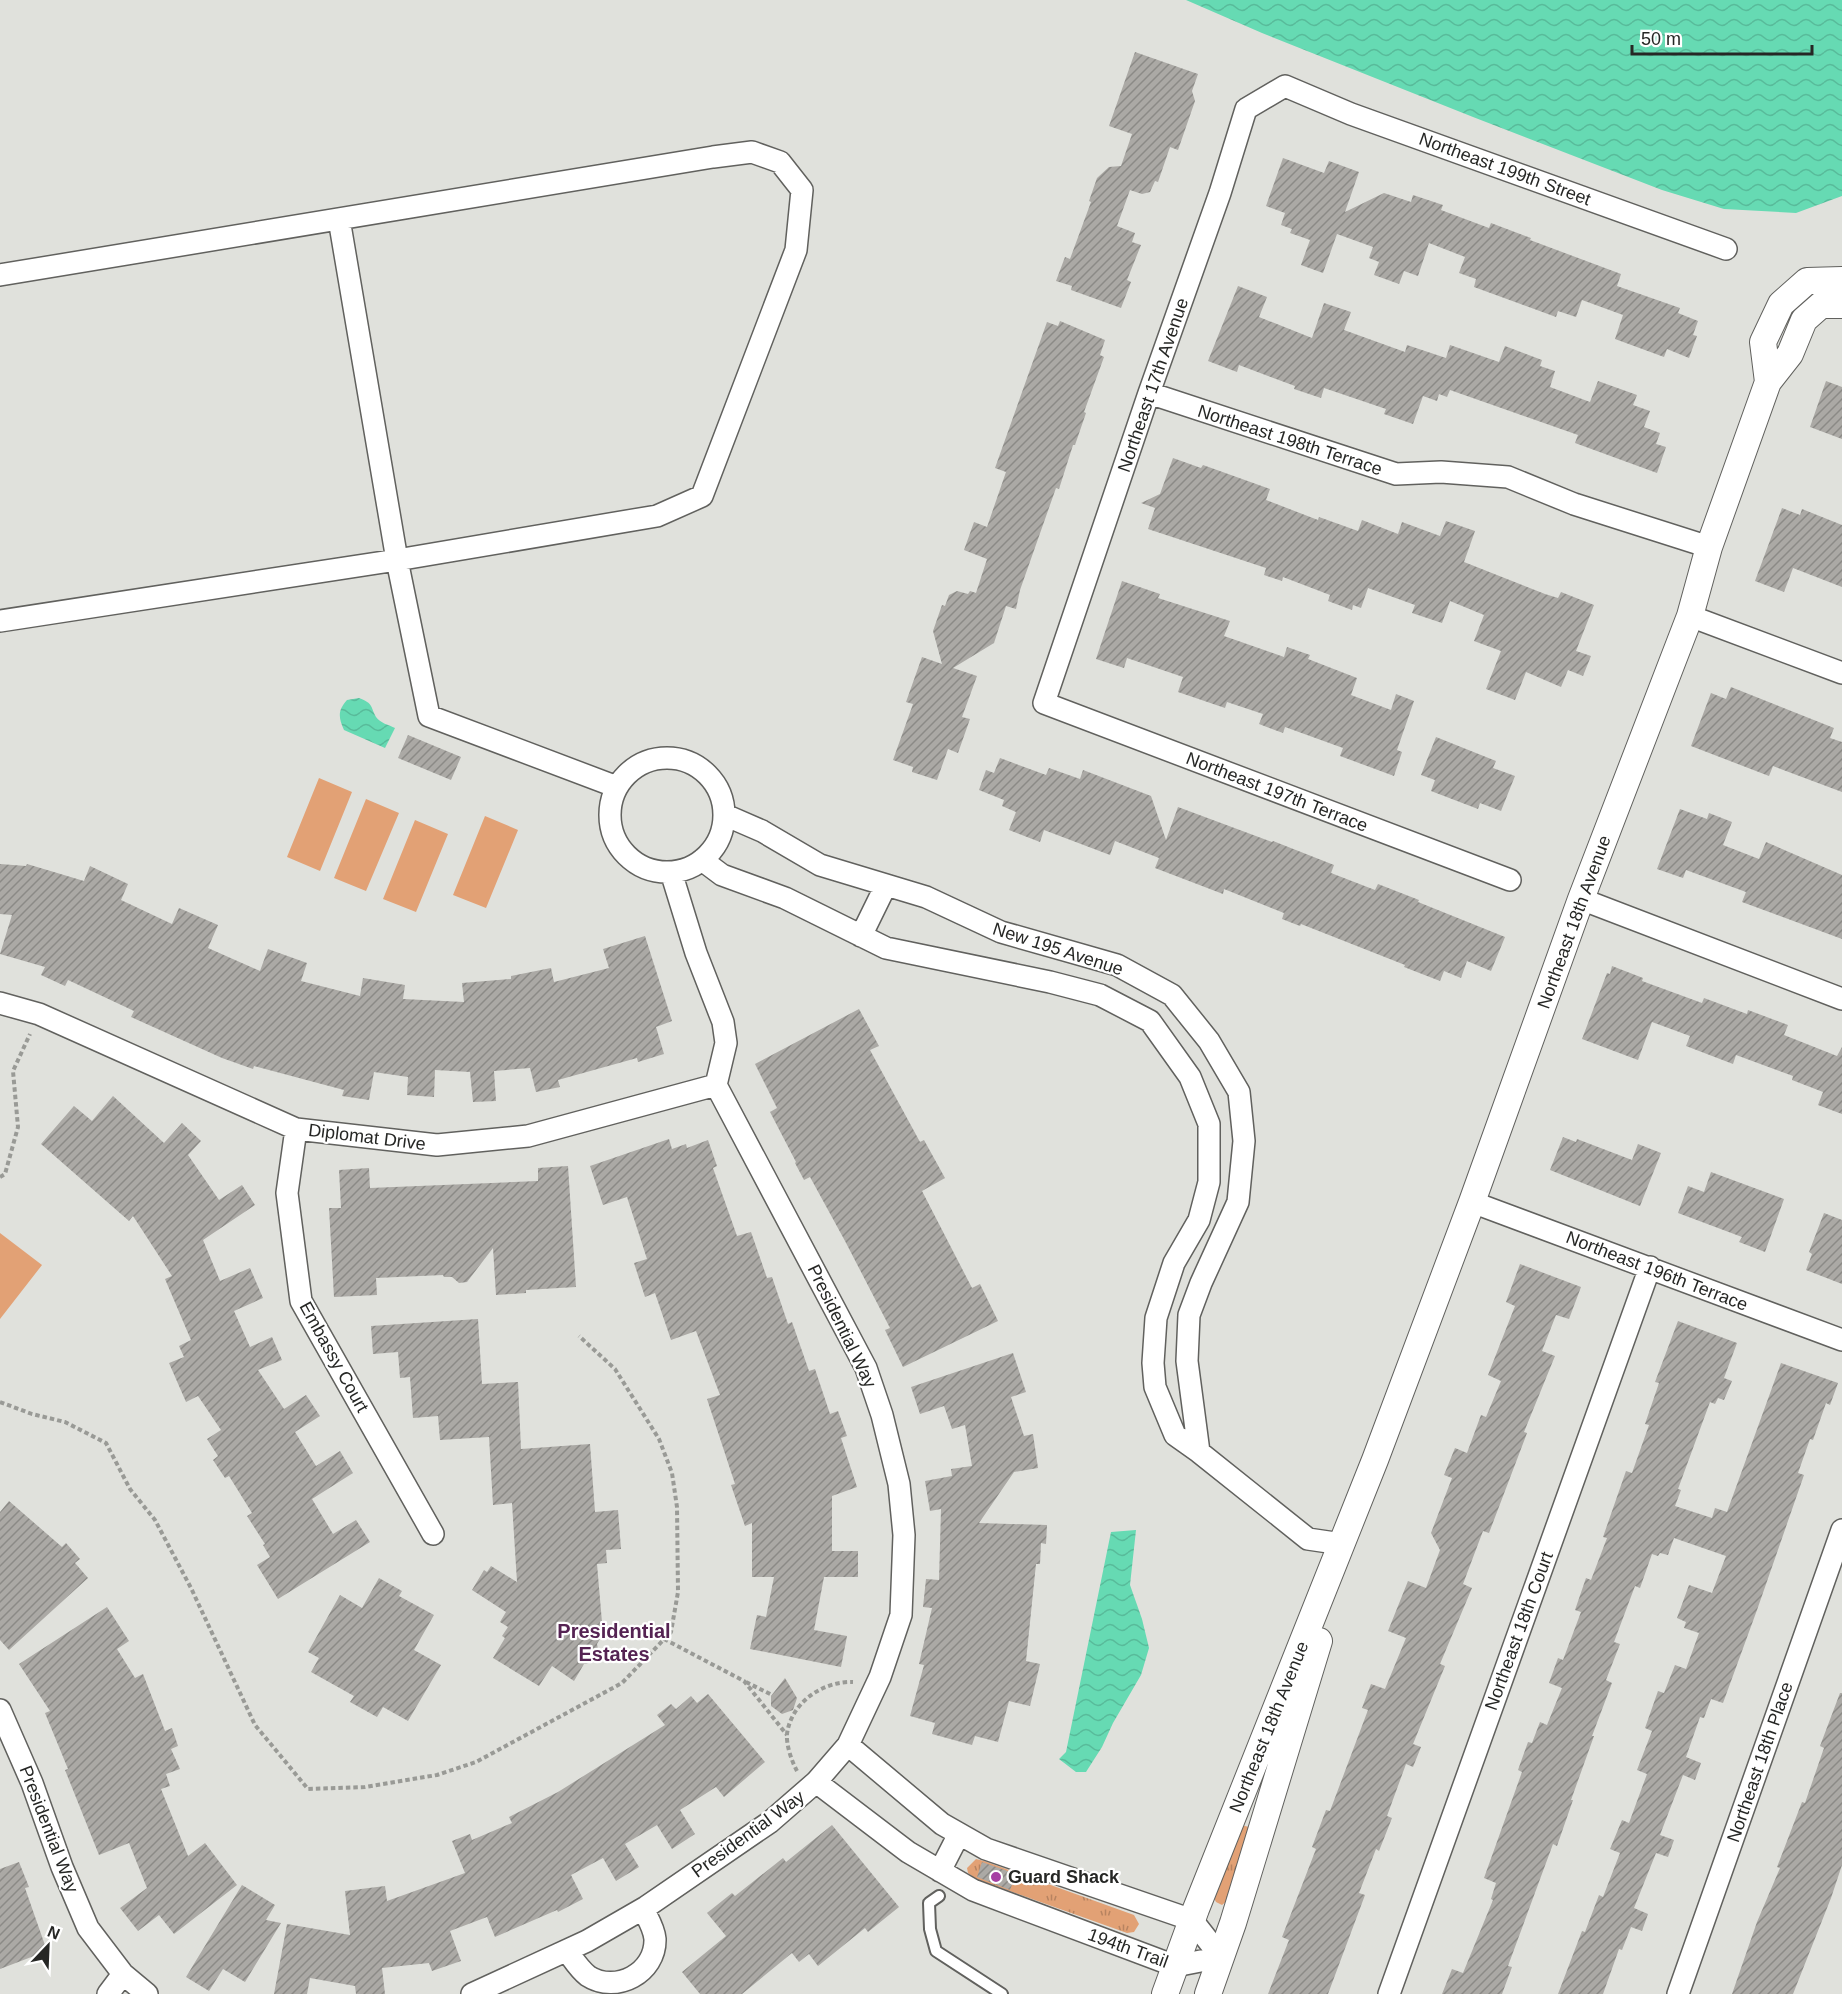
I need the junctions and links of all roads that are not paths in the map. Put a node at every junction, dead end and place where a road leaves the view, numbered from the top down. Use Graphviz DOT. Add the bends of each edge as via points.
graph roads {
  1 [pos="1285,86"];
  2 [pos="339,219"];
  3 [pos="1726,249"];
  4 [pos="0,275"];
  5 [pos="1842,280"];
  6 [pos="1842,305"];
  7 [pos="1768,382"];
  8 [pos="1149,393"];
  9 [pos="1709,547"];
  10 [pos="397,560"];
  11 [pos="1690,616"];
  12 [pos="0,621"];
  13 [pos="1842,673"];
  14 [pos="1044,704"];
  15 [pos="617,788"];
  16 [pos="725,815"];
  17 [pos="702,860"];
  18 [pos="671,872"];
  19 [pos="1510,880"];
  20 [pos="886,885"];
  21 [pos="1581,899"];
  22 [pos="861,936"];
  23 [pos="1842,999"];
  24 [pos="0,1003"];
  25 [pos="716,1084"];
  26 [pos="296,1129"];
  27 [pos="1472,1202"];
  28 [pos="1650,1267"];
  29 [pos="1842,1340"];
  30 [pos="1199,1452"];
  31 [pos="1376,1460"];
  32 [pos="1842,1530"];
  33 [pos="434,1534"];
  34 [pos="1342,1544"];
  35 [pos="0,1710"];
  36 [pos="848,1745"];
  37 [pos="813,1785"];
  38 [pos="959,1834"];
  39 [pos="940,1871"];
  40 [pos="939,1896"];
  41 [pos="643,1909"];
  42 [pos="1192,1920"];
  43 [pos="567,1951"];
  44 [pos="1221,1957"];
  45 [pos="1175,1966"];
  46 [pos="123,1974"];
  47 [pos="108,1994"];
  48 [pos="147,1994"];
  49 [pos="472,1994"];
  50 [pos="1002,1994"];
  51 [pos="1165,1994"];
  52 [pos="1208,1994"];
  53 [pos="1389,1994"];
  54 [pos="1678,1994"];
  1 -- 3 [label="street, Northeast 199th Street" via="1351,114"];
  1 -- 8 [label="street, Northeast 17th Avenue" via="1246,109 1221,193"];
  2 -- 4 [label="street"];
  2 -- 10 [label="street"];
  2 -- 10 [label="street" via="752,152 780,162 802,190 796,250 702,496 657,516"];
  5 -- 7 [label="street, Northeast 18th Avenue" via="1807,280 1781,303 1763,342"];
  6 -- 7 [label="street, Northeast 18th Avenue" via="1821,305 1804,320 1790,354"];
  7 -- 9 [label="street, Northeast 18th Avenue"];
  8 -- 9 [label="street, Northeast 198th Terrace" via="1396,474 1441,472 1508,477 1574,504"];
  8 -- 14 [label="street, Northeast 17th Avenue"];
  9 -- 11 [label="street, Northeast 18th Avenue"];
  10 -- 12 [label="street"];
  10 -- 15 [label="street" via="429,716"];
  11 -- 13 [label="street"];
  11 -- 21 [label="street, Northeast 18th Avenue"];
  14 -- 19 [label="street, Northeast 197th Terrace"];
  15 -- 16 [label="street" via="628,773 644,763 662,758 680,760 697,767 712,780"];
  15 -- 18 [label="street" via="610,824 616,841 626,856 642,867"];
  16 -- 17 [label="street" via="721,834"];
  16 -- 20 [label="street, New 195 Avenue" via="762,831 820,865"];
  17 -- 18 [label="street"];
  17 -- 22 [label="street, New 195 Avenue" via="722,875 785,898"];
  18 -- 25 [label="street" via="723,1022 726,1043"];
  20 -- 22 [label="street"];
  20 -- 30 [label="street, New 195 Avenue" via="926,897 1001,933 1117,965 1155,985 1172,995 1209,1041 1239,1092 1244,1141 1238,1202 1189,1315 1187,1361"];
  21 -- 23 [label="street"];
  21 -- 27 [label="street, Northeast 18th Avenue"];
  22 -- 30 [label="street, New 195 Avenue" via="886,948 1100,994 1150,1021 1190,1077 1209,1124 1209,1182 1199,1220 1174,1263 1156,1318 1153,1362 1155,1387 1175,1435"];
  24 -- 26 [label="street, Diplomat Drive" via="39,1014"];
  25 -- 26 [label="street, Diplomat Drive" via="528,1136 437,1145"];
  25 -- 36 [label="street, Presidential Way" via="866,1368 899,1484 904,1535 901,1615 880,1677"];
  26 -- 33 [label="street, Embassy Court" via="287,1192 301,1300"];
  27 -- 28 [label="street, Northeast 196th Terrace"];
  27 -- 31 [label="street, Northeast 18th Avenue"];
  28 -- 29 [label="street, Northeast 196th Terrace"];
  28 -- 53 [label="street, Northeast 18th Court"];
  30 -- 34 [label="street, New 195 Avenue" via="1308,1539"];
  31 -- 34 [label="street, Northeast 18th Avenue"];
  31 -- 44 [label="street, Northeast 18th Avenue"];
  32 -- 54 [label="street, Northeast 18th Place"];
  34 -- 42 [label="street, Northeast 18th Avenue"];
  35 -- 46 [label="street, Presidential Way" via="88,1928"];
  36 -- 37 [label="street, Presidential Way"];
  36 -- 38 [label="street"];
  37 -- 39 [label="street, 194th Trail"];
  37 -- 41 [label="street, Presidential Way" via="770,1822"];
  38 -- 39 [label="street"];
  38 -- 42 [label="street" via="986,1849"];
  39 -- 45 [label="street, 194th Trail" via="972,1890"];
  40 -- 50 [label="lane" via="929,1903 936,1951"];
  41 -- 43 [label="street, Presidential Way"];
  41 -- 43 [label="street" via="655,1940 650,1959 638,1975 627,1981 600,1982 588,1976"];
  42 -- 44 [label="street"];
  42 -- 45 [label="street, Northeast 18th Avenue"];
  43 -- 49 [label="street, Presidential Way"];
  44 -- 45 [label="street, 194th Trail"];
  44 -- 52 [label="street, Northeast 18th Avenue"];
  45 -- 51 [label="street, Northeast 18th Avenue"];
  46 -- 47 [label="street"];
  46 -- 48 [label="street, Presidential Way"];
}
